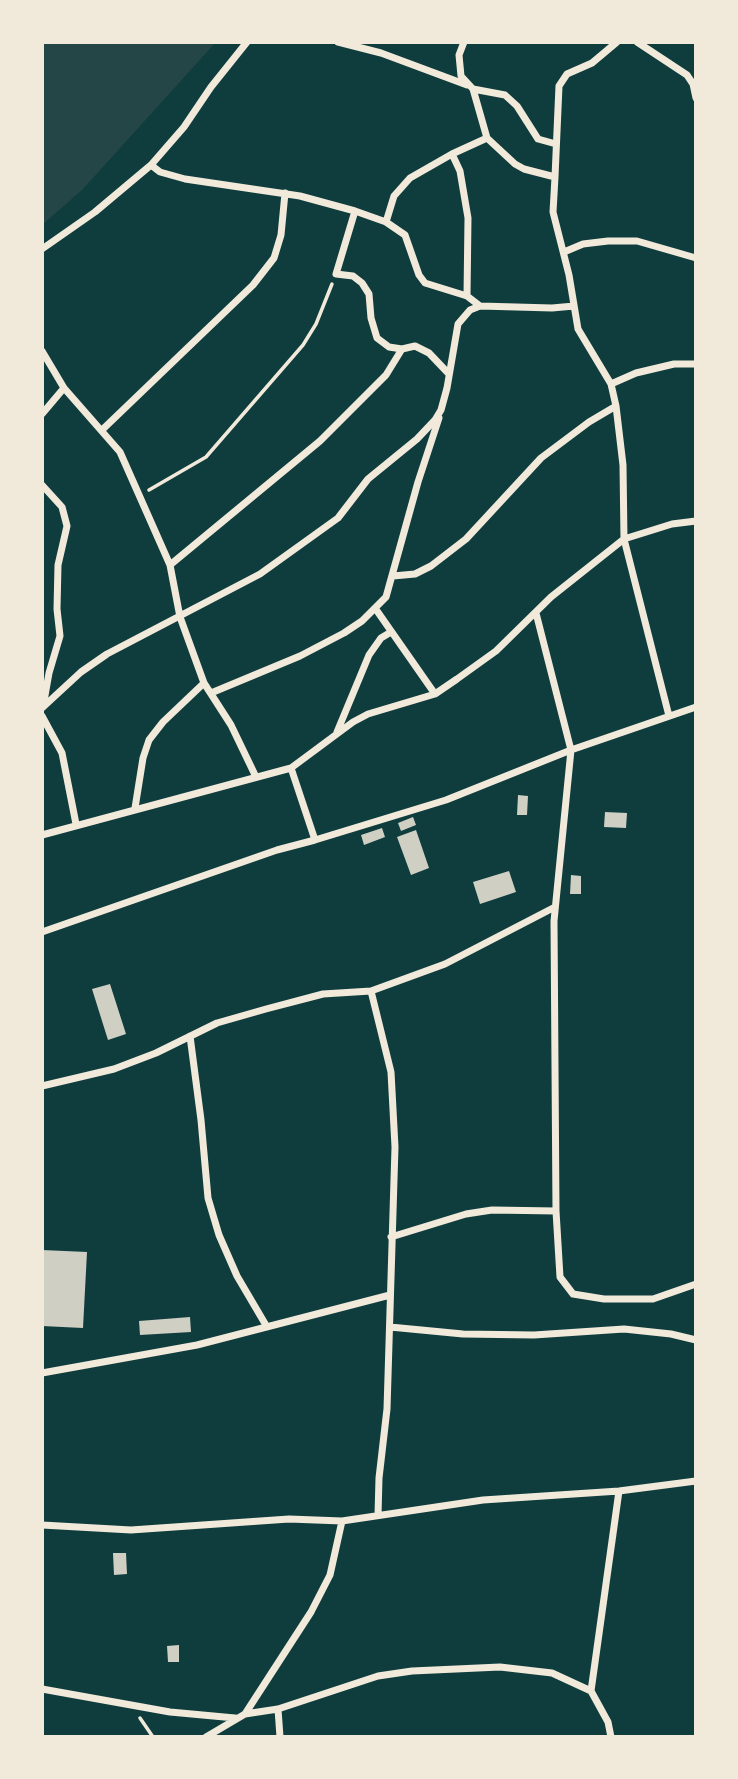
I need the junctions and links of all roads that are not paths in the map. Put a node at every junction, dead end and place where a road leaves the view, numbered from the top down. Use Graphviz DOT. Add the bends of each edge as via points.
graph roads {
  1 [pos="247,42"];
  2 [pos="338,42"];
  3 [pos="464,42"];
  4 [pos="637,42"];
  5 [pos="613,43"];
  6 [pos="650,45"];
  7 [pos="471,88"];
  8 [pos="696,98"];
  9 [pos="487,138"];
  10 [pos="556,144"];
  11 [pos="452,154"];
  12 [pos="151,165"];
  13 [pos="555,177"];
  14 [pos="285,193"];
  15 [pos="355,211"];
  16 [pos="386,222"];
  17 [pos="42,249"];
  18 [pos="564,252"];
  19 [pos="696,258"];
  20 [pos="467,296"];
  21 [pos="480,306"];
  22 [pos="574,306"];
  23 [pos="402,349"];
  24 [pos="42,351"];
  25 [pos="696,364"];
  26 [pos="449,374"];
  27 [pos="611,384"];
  28 [pos="64,388"];
  29 [pos="616,406"];
  30 [pos="441,410"];
  31 [pos="42,414"];
  32 [pos="102,430"];
  33 [pos="42,485"];
  34 [pos="696,521"];
  35 [pos="624,539"];
  36 [pos="170,565"];
  37 [pos="393,576"];
  38 [pos="375,608"];
  39 [pos="537,613"];
  40 [pos="180,617"];
  41 [pos="391,632"];
  42 [pos="204,682"];
  43 [pos="211,693"];
  44 [pos="435,694"];
  45 [pos="696,707"];
  46 [pos="43,708"];
  47 [pos="42,716"];
  48 [pos="669,716"];
  49 [pos="336,732"];
  50 [pos="572,750"];
  51 [pos="291,768"];
  52 [pos="256,777"];
  53 [pos="135,808"];
  54 [pos="76,824"];
  55 [pos="42,835"];
  56 [pos="315,840"];
  57 [pos="555,907"];
  58 [pos="42,932"];
  59 [pos="371,991"];
  60 [pos="190,1035"];
  61 [pos="42,1086"];
  62 [pos="556,1211"];
  63 [pos="391,1237"];
  64 [pos="696,1284"];
  65 [pos="390,1295"];
  66 [pos="267,1327"];
  67 [pos="390,1327"];
  68 [pos="696,1340"];
  69 [pos="42,1373"];
  70 [pos="696,1481"];
  71 [pos="619,1491"];
  72 [pos="378,1515"];
  73 [pos="342,1521"];
  74 [pos="42,1525"];
  75 [pos="42,1689"];
  76 [pos="591,1691"];
  77 [pos="278,1709"];
  78 [pos="245,1714"];
  79 [pos="236,1718"];
  80 [pos="206,1737"];
  81 [pos="280,1737"];
  82 [pos="611,1737"];
  1 -- 12 [label="street"];
  2 -- 7 [label="street" via="381,53"];
  3 -- 7 [label="street" via="458,66"];
  4 -- 6 [label="street"];
  5 -- 10 [label="street" via="559,86"];
  6 -- 8 [label="street" via="687,75"];
  7 -- 9 [label="street"];
  7 -- 10 [label="street" via="505,95 538,139"];
  9 -- 11 [label="street"];
  9 -- 13 [label="street" via="524,169"];
  10 -- 13 [label="street"];
  11 -- 16 [label="street" via="410,178 394,196"];
  11 -- 20 [label="street" via="468,218"];
  12 -- 14 [label="street" via="185,179"];
  12 -- 17 [label="street"];
  13 -- 18 [label="street" via="553,212"];
  14 -- 15 [label="street"];
  14 -- 32 [label="street" via="274,258 253,285"];
  15 -- 16 [label="street"];
  15 -- 23 [label="street" via="336,274 353,276 362,283 369,294 377,338"];
  16 -- 20 [label="street" via="405,235 425,283"];
  18 -- 19 [label="street" via="583,244 637,241"];
  18 -- 22 [label="street"];
  20 -- 21 [label="street"];
  21 -- 22 [label="street"];
  21 -- 26 [label="street" via="458,324"];
  22 -- 27 [label="street" via="578,329"];
  23 -- 26 [label="street" via="415,346 429,353"];
  23 -- 36 [label="street" via="386,375 320,441"];
  24 -- 28 [label="street"];
  25 -- 27 [label="street" via="674,364"];
  26 -- 30 [label="street"];
  27 -- 29 [label="street"];
  28 -- 31 [label="street"];
  28 -- 32 [label="street"];
  29 -- 35 [label="street"];
  29 -- 37 [label="street" via="541,458 466,539 431,566 415,574"];
  30 -- 37 [label="street"];
  30 -- 40 [label="street" via="417,439 368,479 338,518 260,573"];
  32 -- 36 [label="street" via="120,452"];
  33 -- 46 [label="street" via="62,507 67,526 58,565 60,636"];
  34 -- 35 [label="street"];
  35 -- 39 [label="street"];
  35 -- 48 [label="street"];
  36 -- 40 [label="street"];
  37 -- 38 [label="street" via="386,597"];
  38 -- 41 [label="street"];
  38 -- 43 [label="street" via="344,633 300,656"];
  39 -- 44 [label="street" via="496,651"];
  39 -- 50 [label="street"];
  40 -- 42 [label="street"];
  40 -- 46 [label="street" via="107,654"];
  41 -- 44 [label="street"];
  41 -- 49 [label="street" via="369,655"];
  42 -- 43 [label="street"];
  42 -- 53 [label="street" via="149,740"];
  43 -- 52 [label="street"];
  44 -- 49 [label="street" via="369,714"];
  45 -- 48 [label="street"];
  47 -- 54 [label="street" via="62,753"];
  48 -- 50 [label="street"];
  49 -- 51 [label="street"];
  50 -- 56 [label="street" via="446,800"];
  50 -- 57 [label="street"];
  51 -- 52 [label="street"];
  51 -- 56 [label="street"];
  52 -- 53 [label="street"];
  53 -- 54 [label="street"];
  54 -- 55 [label="street"];
  56 -- 58 [label="street"];
  57 -- 59 [label="street" via="445,964"];
  57 -- 62 [label="street"];
  59 -- 60 [label="street" via="323,994 217,1023"];
  59 -- 63 [label="street" via="391,1072 395,1147"];
  60 -- 61 [label="street" via="114,1069"];
  60 -- 66 [label="street" via="208,1198 237,1276"];
  62 -- 63 [label="street" via="466,1214"];
  62 -- 64 [label="street" via="560,1277 573,1294 653,1299"];
  63 -- 65 [label="street"];
  65 -- 66 [label="street"];
  65 -- 67 [label="street"];
  66 -- 69 [label="street" via="197,1345"];
  67 -- 68 [label="street" via="486,1335 624,1329"];
  67 -- 72 [label="street"];
  70 -- 71 [label="street"];
  71 -- 72 [label="street" via="483,1500"];
  71 -- 76 [label="street"];
  72 -- 73 [label="street"];
  73 -- 74 [label="street" via="289,1519 131,1530"];
  73 -- 78 [label="street" via="330,1575 312,1612"];
  75 -- 79 [label="street" via="170,1712"];
  76 -- 77 [label="street" via="552,1673 530,1669 439,1669 378,1676"];
  76 -- 82 [label="street"];
  77 -- 78 [label="street"];
  77 -- 81 [label="street"];
  78 -- 79 [label="street"];
  79 -- 80 [label="street"];
}
